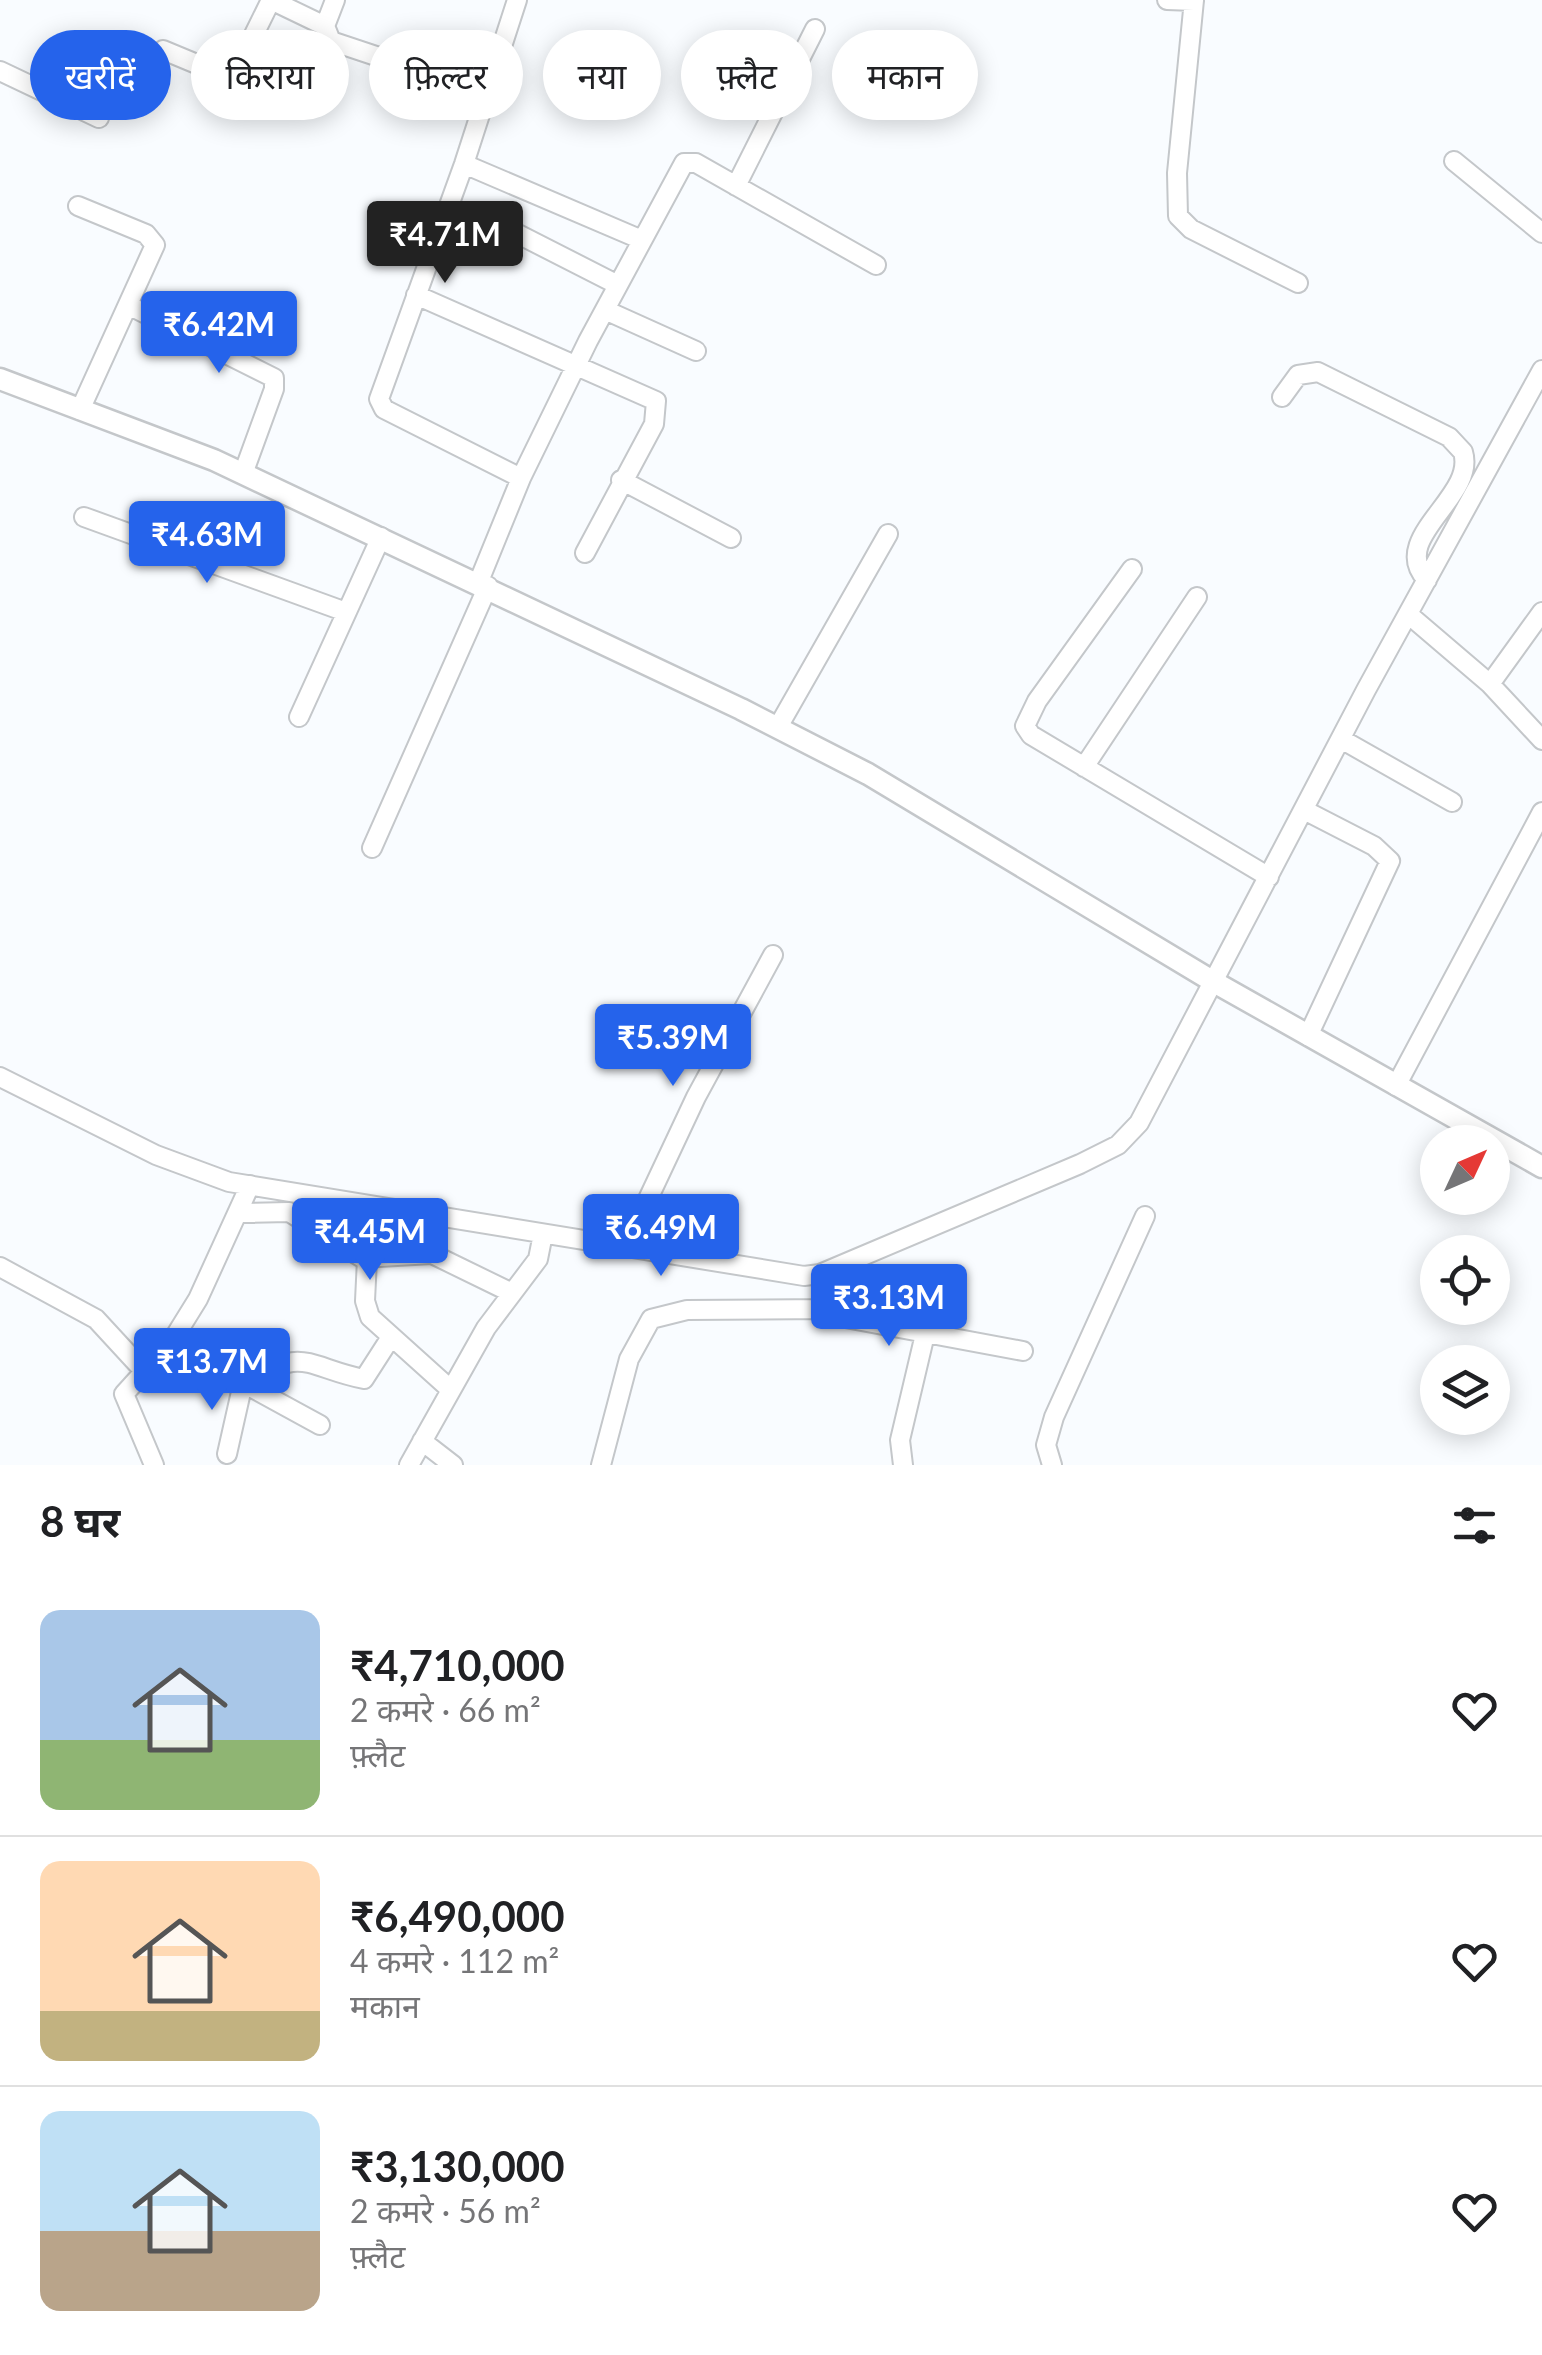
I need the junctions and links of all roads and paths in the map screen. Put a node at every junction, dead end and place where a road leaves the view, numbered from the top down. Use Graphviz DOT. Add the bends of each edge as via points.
graph roads {
  1 [pos="271,0"];
  2 [pos="335,0"];
  3 [pos="516,0"];
  4 [pos="1167,0"];
  5 [pos="1194,1"];
  6 [pos="324,26"];
  7 [pos="507,30"];
  8 [pos="814,30"];
  9 [pos="171,53"];
  10 [pos="369,54"];
  11 [pos="0,71"];
  12 [pos="30,85"];
  13 [pos="478,120"];
  14 [pos="1454,161"];
  15 [pos="464,164"];
  16 [pos="736,186"];
  17 [pos="78,206"];
  18 [pos="516,233"];
  19 [pos="1542,233"];
  20 [pos="642,240"];
  21 [pos="876,265"];
  22 [pos="1298,283"];
  23 [pos="618,285"];
  24 [pos="416,296"];
  25 [pos="128,305"];
  26 [pos="604,310"];
  27 [pos="696,351"];
  28 [pos="576,366"];
  29 [pos="1542,370"];
  30 [pos="0,380"];
  31 [pos="1282,397"];
  32 [pos="80,410"];
  33 [pos="243,474"];
  34 [pos="521,478"];
  35 [pos="621,480"];
  36 [pos="84,517"];
  37 [pos="888,534"];
  38 [pos="381,537"];
  39 [pos="731,538"];
  40 [pos="584,553"];
  41 [pos="1132,569"];
  42 [pos="1426,580"];
  43 [pos="483,584"];
  44 [pos="1197,596"];
  45 [pos="346,612"];
  46 [pos="1542,612"];
  47 [pos="1408,614"];
  48 [pos="1490,684"];
  49 [pos="298,717"];
  50 [pos="778,727"];
  51 [pos="1341,739"];
  52 [pos="1542,740"];
  53 [pos="1084,767"];
  54 [pos="1452,802"];
  55 [pos="1304,810"];
  56 [pos="1542,812"];
  57 [pos="372,848"];
  58 [pos="1269,877"];
  59 [pos="773,955"];
  60 [pos="1214,982"];
  61 [pos="1308,1036"];
  62 [pos="0,1077"];
  63 [pos="1396,1086"];
  64 [pos="1542,1167"];
  65 [pos="246,1195"];
  66 [pos="1145,1216"];
  67 [pos="542,1243"];
  68 [pos="624,1248"];
  69 [pos="367,1259"];
  70 [pos="0,1268"];
  71 [pos="820,1274"];
  72 [pos="512,1293"];
  73 [pos="830,1309"];
  74 [pos="926,1330"];
  75 [pos="391,1336"];
  76 [pos="1023,1352"];
  77 [pos="161,1354"];
  78 [pos="143,1370"];
  79 [pos="246,1385"];
  80 [pos="450,1389"];
  81 [pos="320,1425"];
  82 [pos="422,1440"];
  83 [pos="227,1454"];
  84 [pos="154,1465"];
  85 [pos="409,1465"];
  86 [pos="453,1465"];
  87 [pos="601,1465"];
  88 [pos="902,1465"];
  89 [pos="1052,1465"];
  1 -- 6 [label="street"];
  1 -- 9 [label="street" via="228,77"];
  2 -- 6 [label="street"];
  3 -- 7 [label="street"];
  4 -- 5 [label="street"];
  5 -- 22 [label="street" via="1178,216 1191,229"];
  6 -- 10 [label="street" via="338,44"];
  8 -- 16 [label="street"];
  11 -- 12 [label="street"];
  13 -- 15 [label="street"];
  14 -- 19 [label="street"];
  15 -- 20 [label="street"];
  15 -- 24 [label="street"];
  16 -- 20 [label="street" via="684,163"];
  16 -- 21 [label="street"];
  17 -- 25 [label="street" via="154,241"];
  18 -- 23 [label="street"];
  20 -- 23 [label="street"];
  23 -- 26 [label="street"];
  24 -- 28 [label="street"];
  24 -- 34 [label="street" via="381,405"];
  25 -- 32 [label="street"];
  25 -- 33 [label="street" via="274,378"];
  26 -- 27 [label="street"];
  26 -- 28 [label="street"];
  28 -- 34 [label="street"];
  28 -- 35 [label="street" via="658,406"];
  29 -- 42 [label="street"];
  30 -- 32 [label="main road"];
  31 -- 42 [label="street" via="1298,374 1318,372 1449,437 1463,452 1460,479 1414,554"];
  32 -- 33 [label="main road"];
  33 -- 38 [label="main road"];
  34 -- 43 [label="street"];
  35 -- 39 [label="street"];
  35 -- 40 [label="street"];
  36 -- 45 [label="street"];
  37 -- 50 [label="street"];
  38 -- 43 [label="main road"];
  38 -- 45 [label="street"];
  41 -- 53 [label="street" via="1025,720 1031,734"];
  42 -- 47 [label="street"];
  43 -- 50 [label="main road"];
  43 -- 57 [label="street"];
  44 -- 53 [label="street"];
  45 -- 49 [label="street"];
  46 -- 48 [label="street"];
  47 -- 48 [label="street"];
  47 -- 51 [label="street"];
  48 -- 52 [label="street"];
  50 -- 60 [label="main road" via="946,819"];
  51 -- 54 [label="street"];
  51 -- 55 [label="street"];
  53 -- 58 [label="street"];
  55 -- 58 [label="street"];
  55 -- 61 [label="street" via="1390,861"];
  56 -- 63 [label="street"];
  58 -- 60 [label="street"];
  59 -- 68 [label="street"];
  60 -- 61 [label="main road"];
  60 -- 71 [label="street" via="1138,1122 1118,1145"];
  61 -- 63 [label="main road"];
  62 -- 65 [label="street"];
  63 -- 64 [label="main road"];
  65 -- 67 [label="street"];
  65 -- 69 [label="street" via="289,1212"];
  65 -- 77 [label="street" via="198,1299"];
  66 -- 89 [label="street" via="1054,1417 1046,1445"];
  67 -- 68 [label="street"];
  67 -- 72 [label="street"];
  68 -- 71 [label="street" via="764,1272"];
  69 -- 72 [label="street" via="432,1254"];
  69 -- 75 [label="street" via="366,1310"];
  70 -- 78 [label="street" via="96,1319"];
  71 -- 73 [label="street"];
  72 -- 80 [label="street"];
  73 -- 74 [label="street"];
  73 -- 87 [label="street" via="687,1310 652,1319 628,1358"];
  74 -- 76 [label="street"];
  74 -- 88 [label="street" via="900,1440"];
  75 -- 79 [label="street" via="364,1379 294,1360"];
  75 -- 80 [label="street"];
  77 -- 78 [label="street"];
  77 -- 79 [label="street"];
  78 -- 84 [label="street" via="124,1398"];
  79 -- 81 [label="street"];
  79 -- 83 [label="street"];
  80 -- 82 [label="street"];
  82 -- 85 [label="street"];
  82 -- 86 [label="street"];
}
